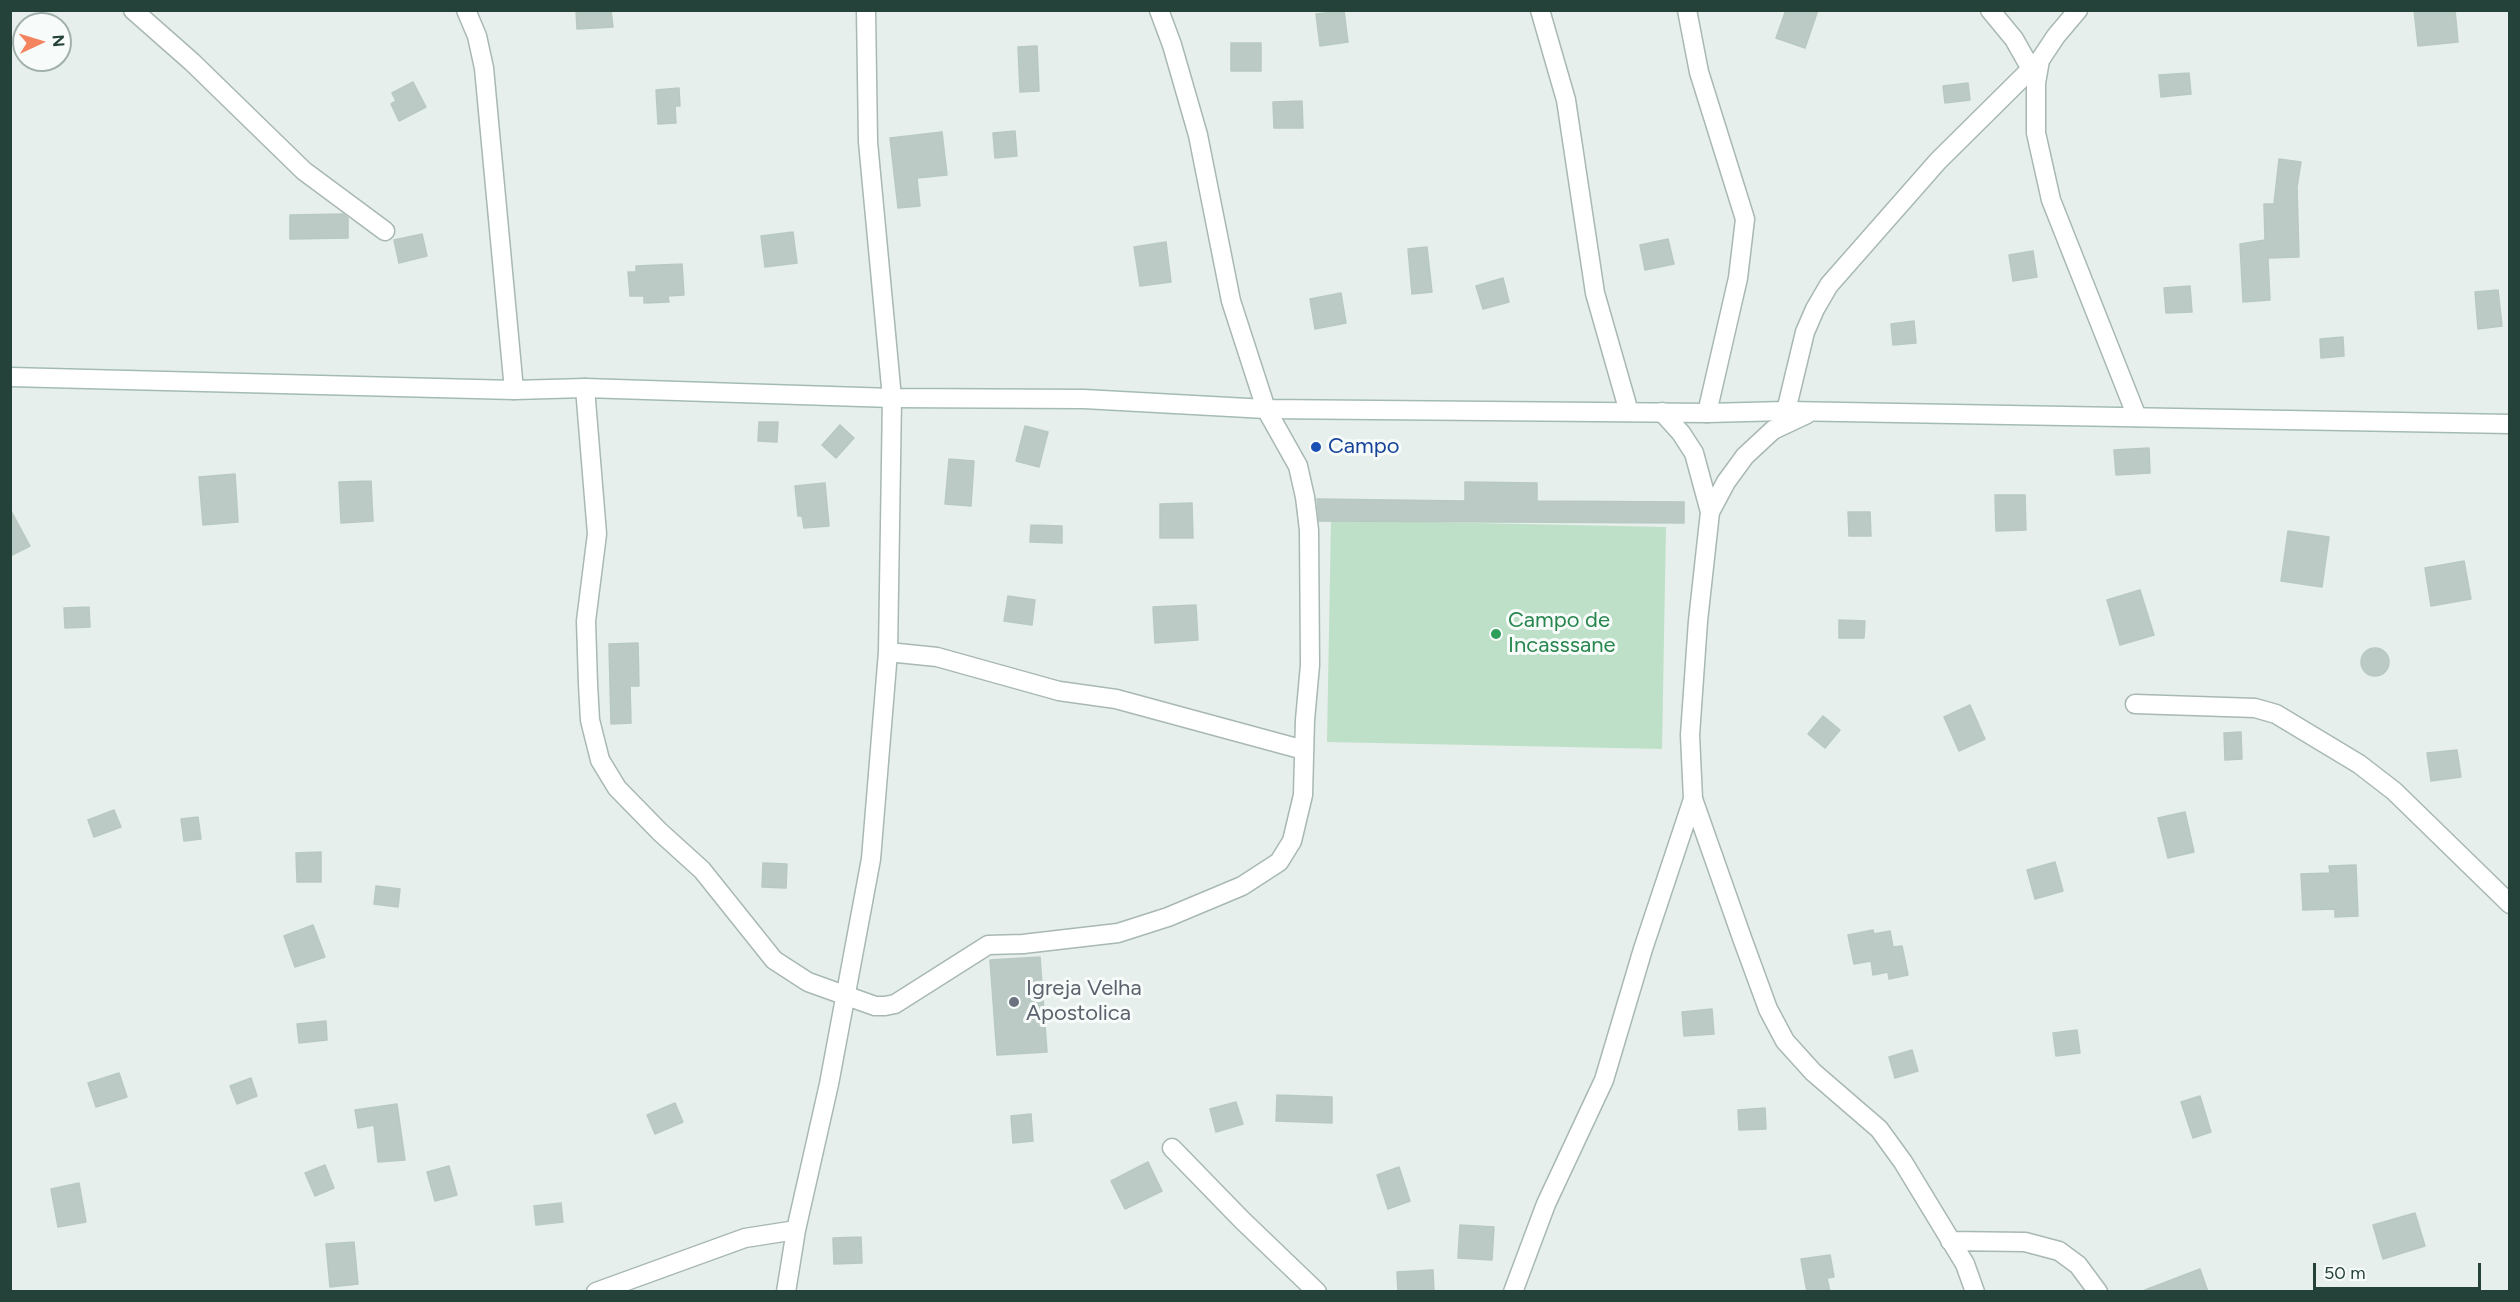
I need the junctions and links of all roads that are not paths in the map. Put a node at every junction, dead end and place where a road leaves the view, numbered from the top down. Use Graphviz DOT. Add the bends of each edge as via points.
graph roads {
  1 [pos="133,10"];
  2 [pos="466,10"];
  3 [pos="866,10"];
  4 [pos="1159,10"];
  5 [pos="1540,10"];
  6 [pos="1687,10"];
  7 [pos="1990,10"];
  8 [pos="2078,10"];
  9 [pos="2036,64"];
  10 [pos="385,231"];
  11 [pos="10,377"];
  12 [pos="585,388"];
  13 [pos="514,390"];
  14 [pos="892,398"];
  15 [pos="1266,409"];
  16 [pos="1786,411"];
  17 [pos="1629,412"];
  18 [pos="1662,412"];
  19 [pos="1810,412"];
  20 [pos="1707,413"];
  21 [pos="2137,417"];
  22 [pos="2510,424"];
  23 [pos="1710,512"];
  24 [pos="888,652"];
  25 [pos="2135,704"];
  26 [pos="1304,750"];
  27 [pos="1693,799"];
  28 [pos="2510,904"];
  29 [pos="844,994"];
  30 [pos="1172,1148"];
  31 [pos="796,1230"];
  32 [pos="1950,1240"];
  33 [pos="597,1292"];
  34 [pos="786,1292"];
  35 [pos="1317,1292"];
  36 [pos="1513,1292"];
  37 [pos="1975,1292"];
  38 [pos="2098,1292"];
  1 -- 10 [label="street" via="304,171"];
  2 -- 13 [label="street" via="484,68"];
  3 -- 14 [label="street" via="868,141"];
  4 -- 15 [label="street" via="1198,135 1231,301"];
  5 -- 17 [label="street" via="1566,100 1595,293"];
  6 -- 20 [label="street" via="1699,72 1745,219 1738,278"];
  7 -- 9 [label="street"];
  8 -- 9 [label="street"];
  9 -- 16 [label="street" via="1938,161 1829,285 1805,332"];
  9 -- 21 [label="street" via="2036,133 2051,200"];
  11 -- 13 [label="street"];
  12 -- 13 [label="street"];
  12 -- 14 [label="street"];
  12 -- 29 [label="street" via="597,534 586,621 588,684 590,720 600,760 617,788 702,870 774,960 808,982"];
  14 -- 15 [label="street" via="1084,399"];
  14 -- 24 [label="street"];
  15 -- 17 [label="street"];
  15 -- 26 [label="street" via="1298,466 1308,519 1310,665"];
  16 -- 19 [label="street"];
  16 -- 20 [label="street"];
  17 -- 18 [label="street"];
  18 -- 20 [label="street"];
  18 -- 23 [label="street" via="1694,453"];
  19 -- 21 [label="street"];
  19 -- 23 [label="street" via="1773,430 1745,456"];
  21 -- 22 [label="street"];
  23 -- 27 [label="street" via="1690,735"];
  24 -- 26 [label="street" via="937,657 1059,692 1116,699"];
  24 -- 29 [label="street" via="871,859"];
  25 -- 28 [label="street" via="2255,708 2276,714 2360,764 2394,790"];
  26 -- 29 [label="street" via="1304,795 1292,841 1279,862 1242,886 1118,933 988,945 895,1004 875,1006"];
  27 -- 32 [label="street" via="1768,1009 1785,1041 1813,1072 1879,1129"];
  27 -- 36 [label="street" via="1604,1080 1546,1204"];
  29 -- 31 [label="street" via="829,1084"];
  30 -- 35 [label="street"];
  31 -- 33 [label="street" via="745,1238"];
  31 -- 34 [label="street"];
  32 -- 37 [label="street" via="1972,1278"];
  32 -- 38 [label="street" via="2025,1242 2059,1251 2078,1265"];
}
